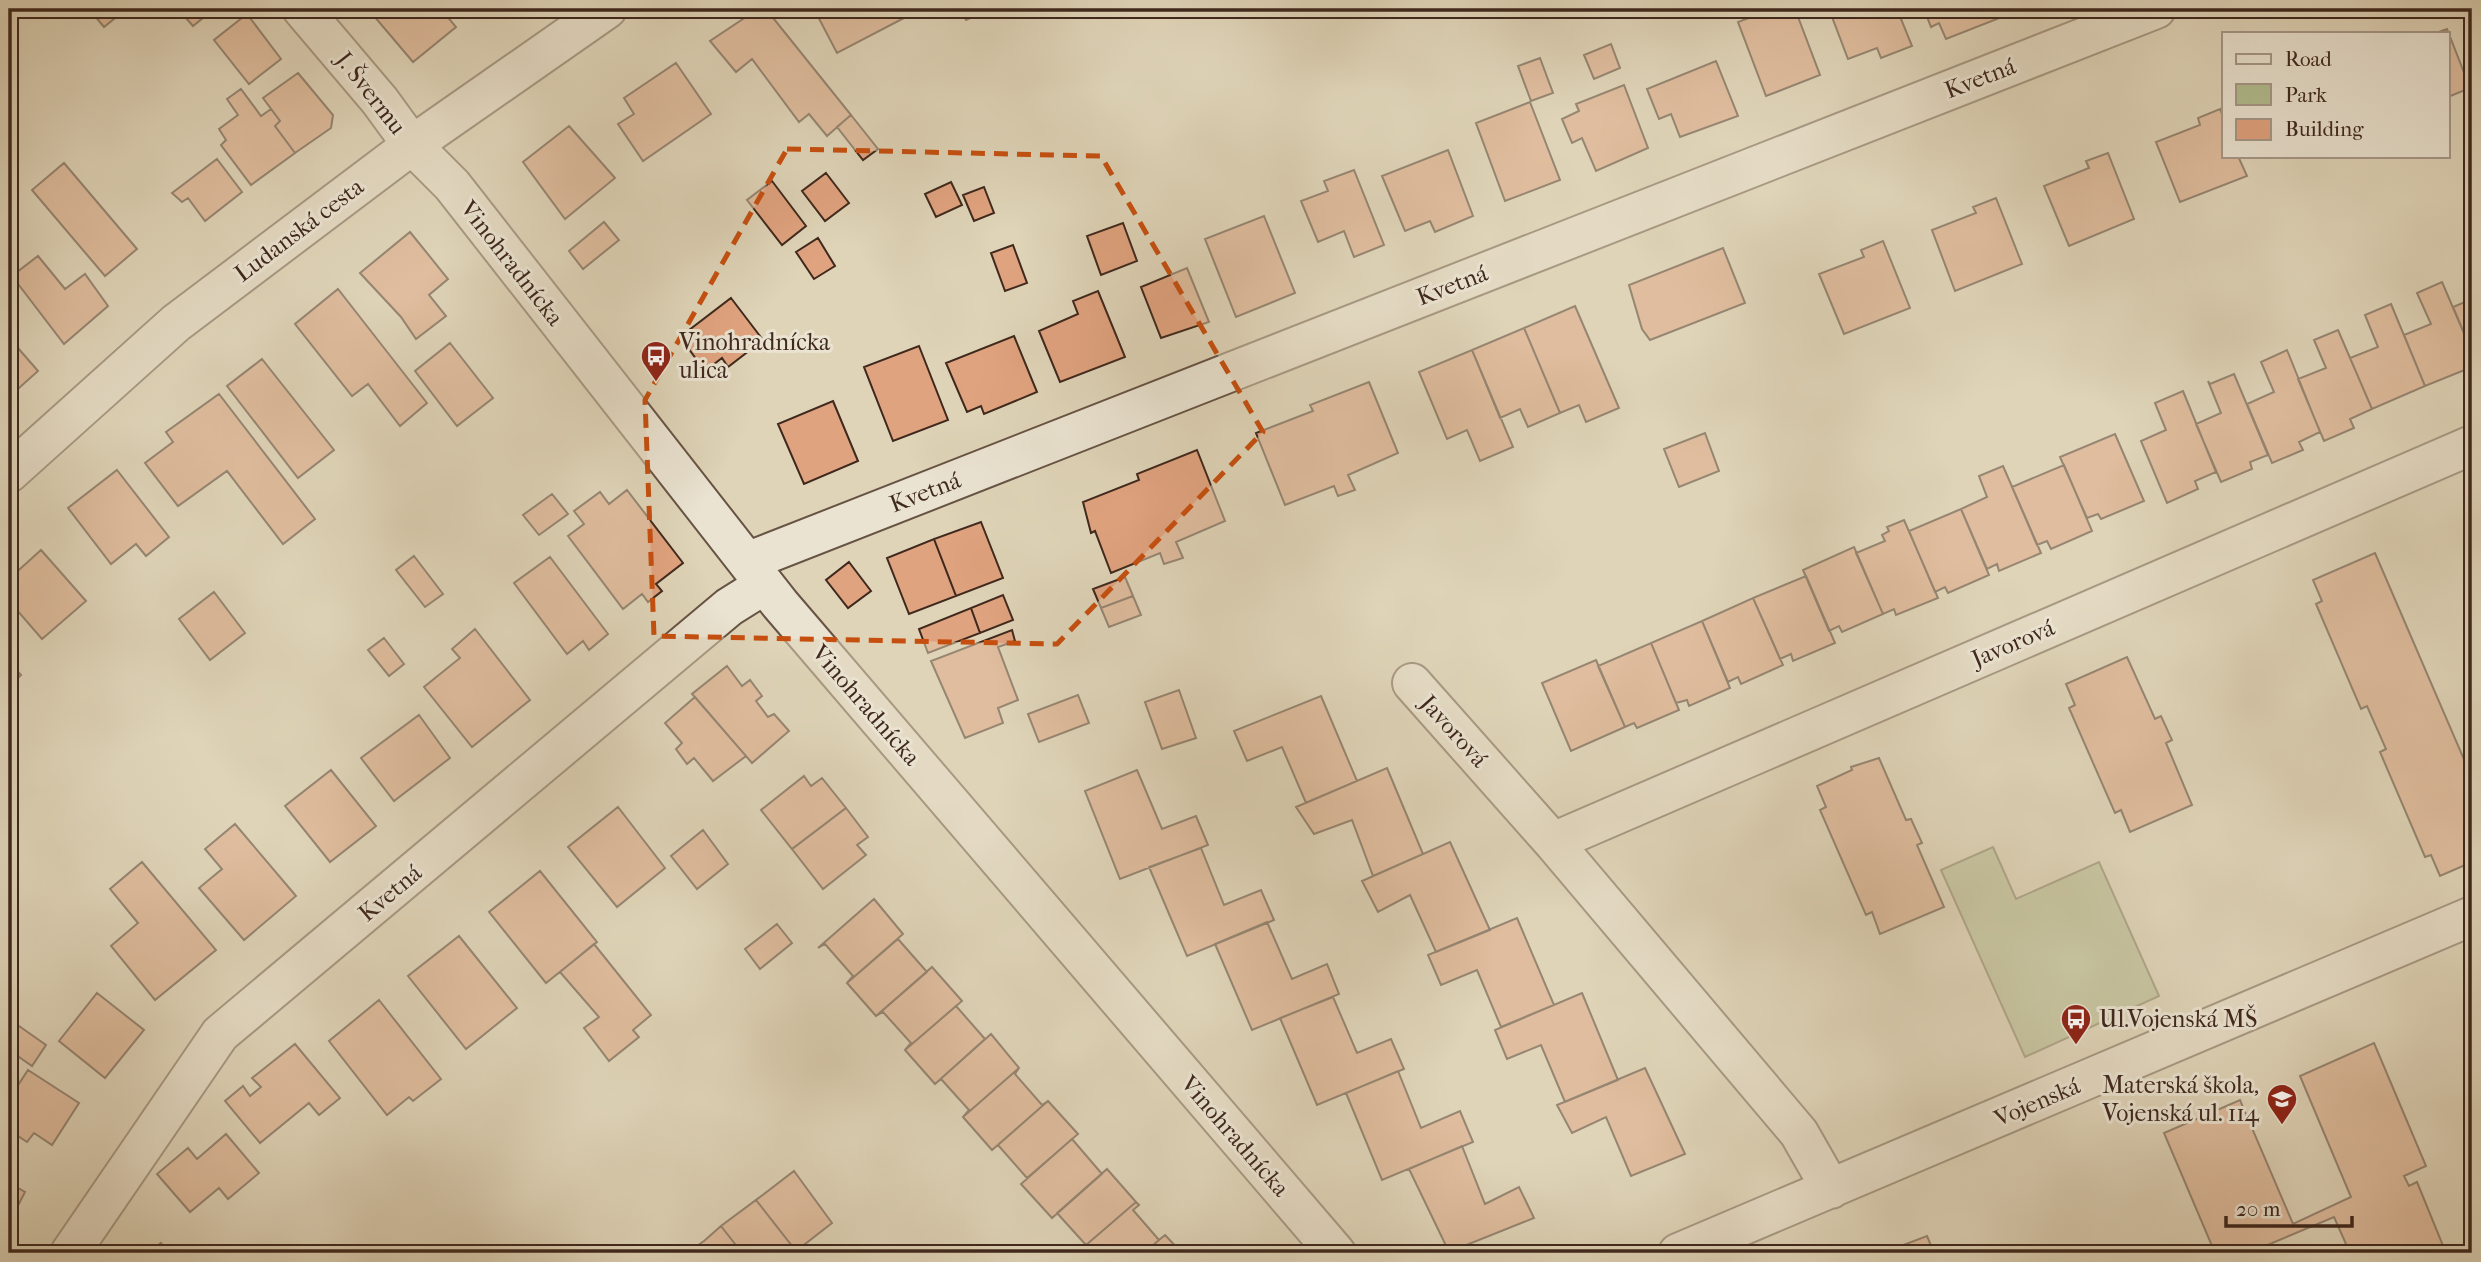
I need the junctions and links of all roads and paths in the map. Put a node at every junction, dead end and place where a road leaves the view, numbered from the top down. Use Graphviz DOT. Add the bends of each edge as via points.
graph roads {
  1 [pos="302,9"];
  2 [pos="607,9"];
  3 [pos="2156,9"];
  4 [pos="412,145"];
  5 [pos="2472,445"];
  6 [pos="9,473"];
  7 [pos="757,573"];
  8 [pos="1412,683"];
  9 [pos="1553,842"];
  10 [pos="2472,916"];
  11 [pos="1831,1189"];
  12 [pos="70,1253"];
  13 [pos="1336,1253"];
  14 [pos="1678,1253"];
  1 -- 4 [label="street, J. Švermu"];
  2 -- 4 [label="street, Ludanská cesta"];
  3 -- 7 [label="street, Kvetná"];
  4 -- 6 [label="street, Ludanská cesta" via="176,323"];
  4 -- 7 [label="street, Vinohradnícka" via="452,185"];
  5 -- 9 [label="street, Javorová"];
  7 -- 12 [label="street, Kvetná" via="729,607 220,1034"];
  7 -- 13 [label="street, Vinohradnícka"];
  8 -- 9 [label="street, Javorová"];
  9 -- 11 [label="street, Javorová" via="1799,1133"];
  10 -- 11 [label="street, Vojenská"];
  11 -- 14 [label="street, Vojenská"];
}
